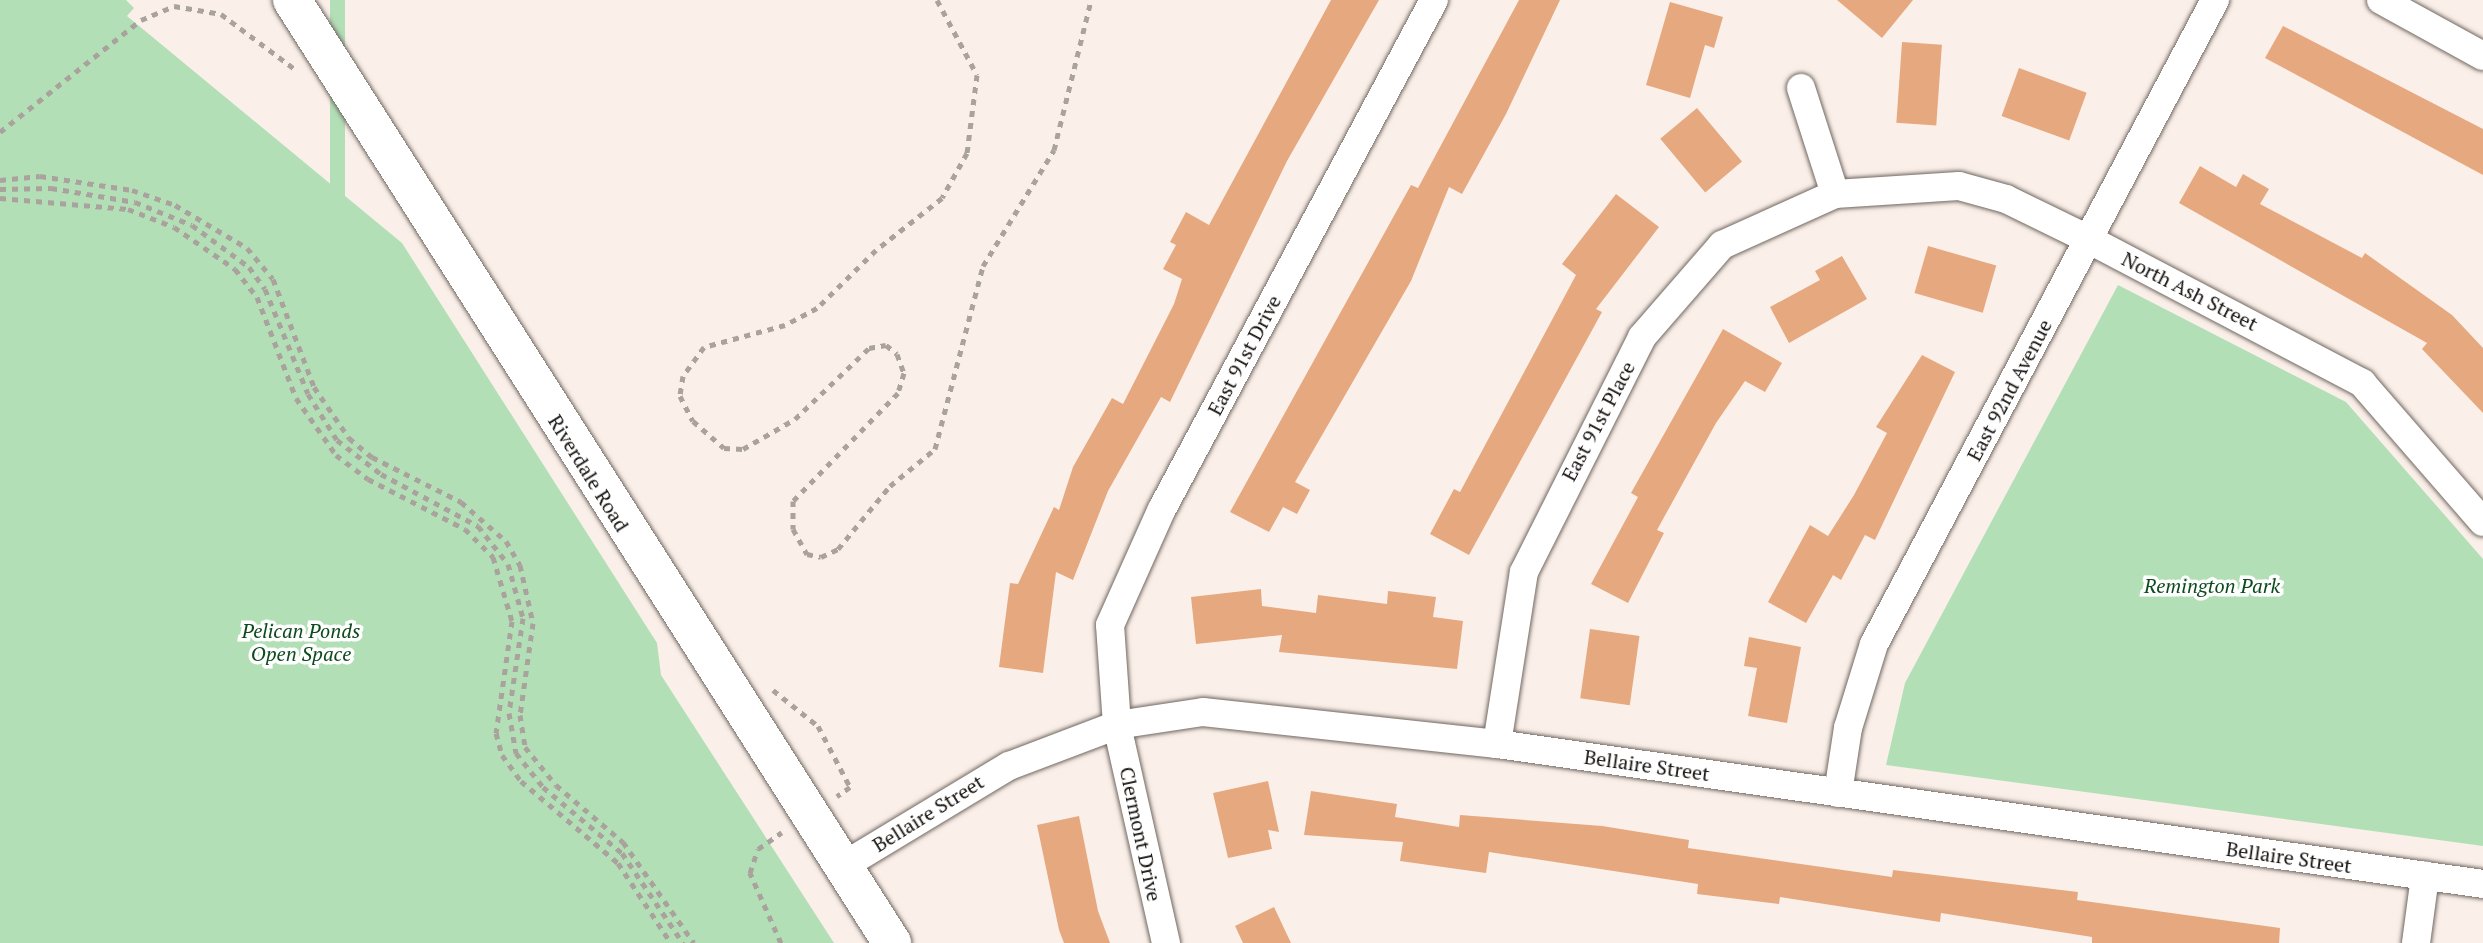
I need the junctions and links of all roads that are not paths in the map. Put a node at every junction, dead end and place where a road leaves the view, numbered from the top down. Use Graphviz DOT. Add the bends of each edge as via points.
graph roads {
  1 [pos="292,0"];
  2 [pos="1434,0"];
  3 [pos="2215,0"];
  4 [pos="2381,0"];
  5 [pos="2483,56"];
  6 [pos="1801,88"];
  7 [pos="1835,194"];
  8 [pos="2088,239"];
  9 [pos="2483,522"];
  10 [pos="1117,725"];
  11 [pos="1497,744"];
  12 [pos="1838,793"];
  13 [pos="843,866"];
  14 [pos="2425,876"];
  15 [pos="2483,884"];
  16 [pos="892,943"];
  17 [pos="1166,943"];
  18 [pos="2416,943"];
  1 -- 13 [label="street, Riverdale Road"];
  2 -- 10 [label="street, East 91st Drive" via="1123,588 1108,650"];
  3 -- 8 [label="street, East 92nd Avenue"];
  4 -- 5 [label="street"];
  6 -- 7 [label="street"];
  7 -- 8 [label="street, North Ash Street" via="1959,186 2006,199"];
  7 -- 11 [label="street, East 91st Place" via="1722,245 1642,337 1524,572"];
  8 -- 9 [label="street, North Ash Street" via="2362,383"];
  8 -- 12 [label="street, East 92nd Avenue" via="1874,644 1848,728"];
  10 -- 11 [label="street, Bellaire Street" via="1203,712 1243,713"];
  10 -- 13 [label="street, Bellaire Street" via="960,789"];
  10 -- 17 [label="street, Clermont Drive"];
  11 -- 12 [label="street, Bellaire Street"];
  12 -- 14 [label="street, Bellaire Street"];
  13 -- 16 [label="street, Riverdale Road"];
  14 -- 15 [label="street, Bellaire Street"];
  14 -- 18 [label="street"];
}
